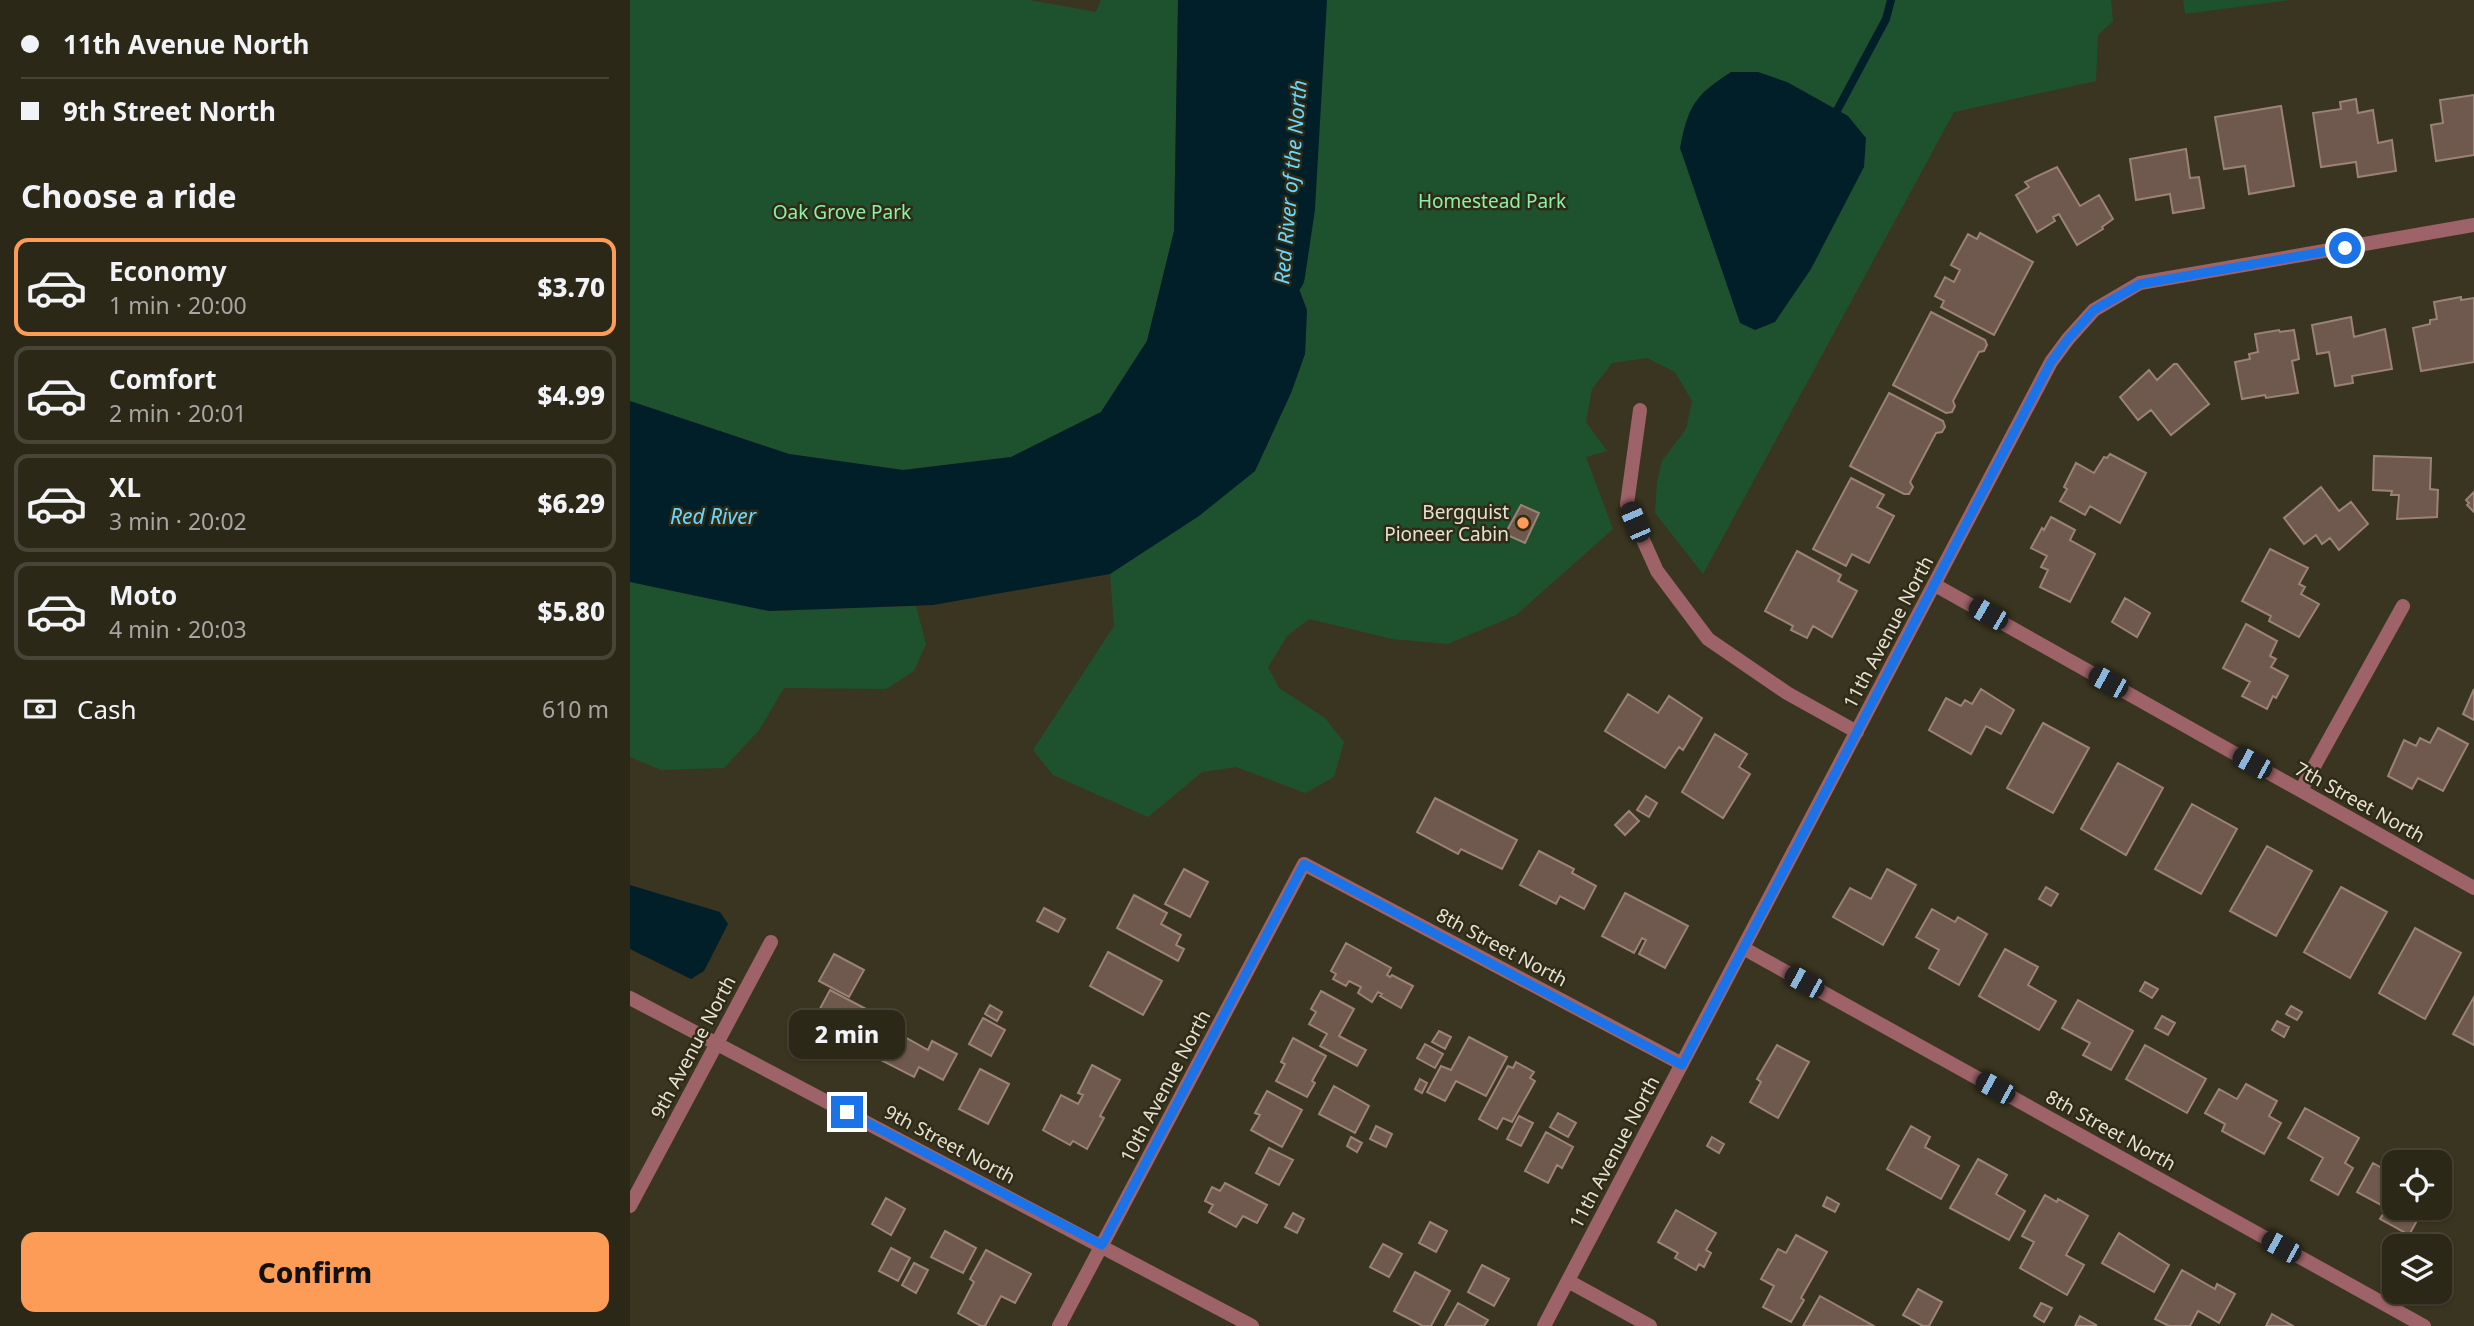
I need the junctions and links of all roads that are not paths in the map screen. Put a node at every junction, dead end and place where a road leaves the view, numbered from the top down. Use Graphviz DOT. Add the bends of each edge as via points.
graph roads {
  1 [pos="2474,225"];
  2 [pos="1640,410"];
  3 [pos="1935,585"];
  4 [pos="2403,606"];
  5 [pos="1857,732"];
  6 [pos="2301,790"];
  7 [pos="1304,864"];
  8 [pos="2474,888"];
  9 [pos="771,942"];
  10 [pos="1743,948"];
  11 [pos="630,998"];
  12 [pos="716,1044"];
  13 [pos="1682,1065"];
  14 [pos="630,1206"];
  15 [pos="1102,1245"];
  16 [pos="1568,1281"];
  17 [pos="1059,1326"];
  18 [pos="1252,1326"];
  19 [pos="1544,1326"];
  20 [pos="1650,1326"];
  21 [pos="2424,1326"];
  1 -- 3 [label="street, 11th Avenue North" via="2140,284 2094,310 2051,362"];
  2 -- 5 [label="street" via="1627,504 1657,571 1708,639 1787,693"];
  3 -- 5 [label="street, 11th Avenue North"];
  3 -- 6 [label="street, 7th Street North"];
  4 -- 6 [label="street"];
  5 -- 10 [label="street, 11th Avenue North"];
  6 -- 8 [label="street, 7th Street North"];
  7 -- 13 [label="street, 8th Street North"];
  7 -- 15 [label="street, 10th Avenue North"];
  9 -- 12 [label="street, 9th Avenue North"];
  10 -- 13 [label="street, 11th Avenue North"];
  10 -- 21 [label="street, 8th Street North"];
  11 -- 12 [label="street, 9th Street North"];
  12 -- 14 [label="street, 9th Avenue North"];
  12 -- 15 [label="street, 9th Street North"];
  13 -- 16 [label="street, 11th Avenue North"];
  15 -- 17 [label="street, 10th Avenue North"];
  15 -- 18 [label="street, 9th Street North"];
  16 -- 19 [label="street, 11th Avenue North"];
  16 -- 20 [label="street"];
}
